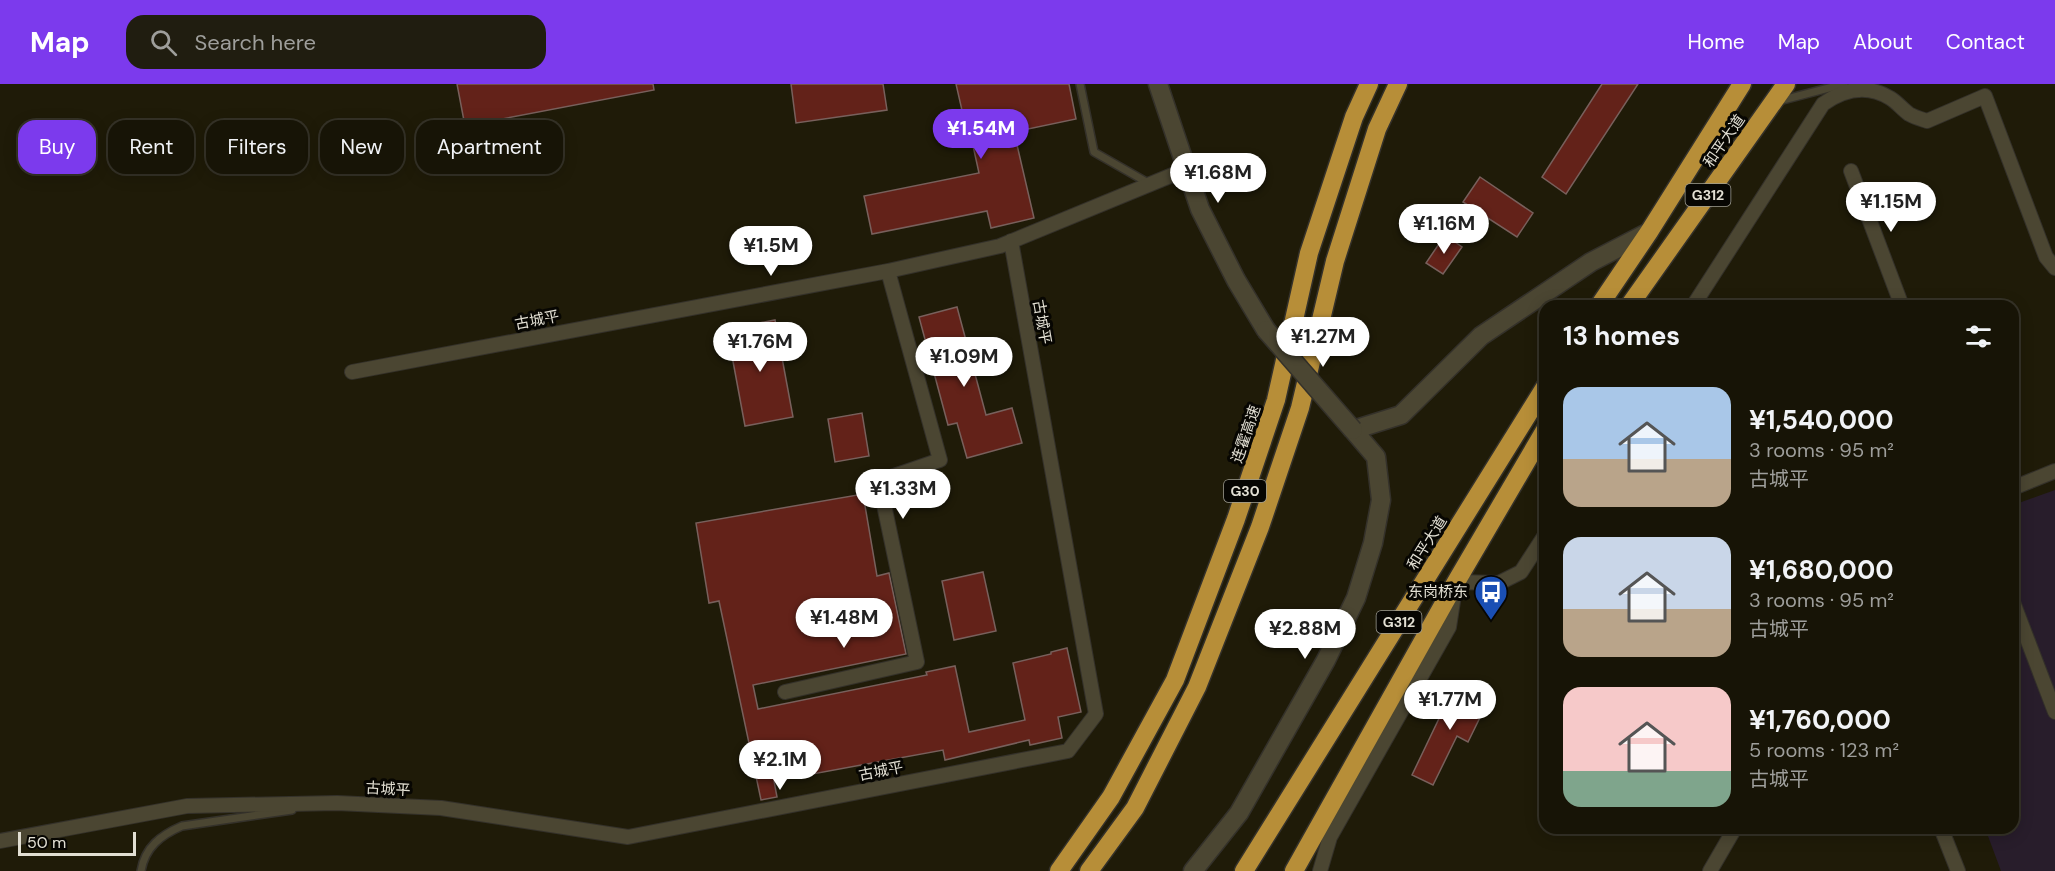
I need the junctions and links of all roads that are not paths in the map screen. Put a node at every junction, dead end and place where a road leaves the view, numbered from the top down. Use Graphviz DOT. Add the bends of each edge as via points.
graph roads {
  1 [pos="1080,84"];
  2 [pos="1158,84"];
  3 [pos="1369,84"];
  4 [pos="1398,84"];
  5 [pos="1742,84"];
  6 [pos="1786,84"];
  7 [pos="1844,84"];
  8 [pos="1774,102"];
  9 [pos="1186,169"];
  10 [pos="1851,171"];
  11 [pos="1150,184"];
  12 [pos="1648,232"];
  13 [pos="1011,241"];
  14 [pos="2055,268"];
  15 [pos="888,271"];
  16 [pos="1603,300"];
  17 [pos="1633,300"];
  18 [pos="1697,300"];
  19 [pos="1900,300"];
  20 [pos="352,372"];
  21 [pos="1539,397"];
  22 [pos="1353,430"];
  23 [pos="1539,440"];
  24 [pos="2055,471"];
  25 [pos="2019,486"];
  26 [pos="1539,544"];
  27 [pos="1456,582"];
  28 [pos="2019,618"];
  29 [pos="785,692"];
  30 [pos="2055,712"];
  31 [pos="336,803"];
  32 [pos="1732,834"];
  33 [pos="1943,834"];
  34 [pos="0,841"];
  35 [pos="1246,866"];
  36 [pos="141,871"];
  37 [pos="1059,871"];
  38 [pos="1089,871"];
  39 [pos="1193,871"];
  40 [pos="1294,871"];
  41 [pos="1320,871"];
  42 [pos="1710,871"];
  43 [pos="1958,871"];
  1 -- 11 [label="lane" via="1094,152"];
  2 -- 9 [label="main road"];
  3 -- 37 [label="highway, 连霍高速 / G30" via="1354,117 1309,254 1276,400 1175,680 1111,797"];
  4 -- 38 [label="highway, G30" via="1377,129 1335,261 1296,419 1260,527 1202,676 1135,808"];
  5 -- 12 [label="highway, 和平大道 / G312"];
  6 -- 8 [label="highway, 和平大道 / G312"];
  7 -- 8 [label="lane"];
  8 -- 17 [label="highway, 和平大道 / G312"];
  9 -- 11 [label="street, 古城平"];
  9 -- 22 [label="main road, bridge" via="1200,209 1266,330"];
  10 -- 19 [label="street"];
  11 -- 13 [label="street, 古城平"];
  12 -- 16 [label="highway, 和平大道 / G312"];
  12 -- 22 [label="main road" via="1591,262 1481,336 1401,415"];
  13 -- 15 [label="street, 古城平"];
  13 -- 31 [label="street, 古城平" via="1096,714 1068,751 628,837 441,808"];
  14 -- 18 [label="street" via="2046,257 1984,96 1927,121 1909,114 1879,92 1850,90 1823,104"];
  15 -- 20 [label="street, 古城平"];
  15 -- 29 [label="street" via="940,460 879,481 917,662"];
  21 -- 35 [label="highway, 和平大道 / G312"];
  22 -- 39 [label="main road" via="1376,457 1381,500 1356,598 1326,660 1239,813"];
  23 -- 27 [label="highway, G312"];
  24 -- 25 [label="street"];
  26 -- 27 [label="street" via="1521,572 1499,583"];
  27 -- 40 [label="highway, G312"];
  27 -- 41 [label="street" via="1449,627 1330,837"];
  28 -- 30 [label="street"];
  31 -- 34 [label="street, 古城平" via="187,806"];
  31 -- 36 [label="lane" via="183,826 165,833 152,846"];
  32 -- 42 [label="street"];
  33 -- 43 [label="street"];
}
